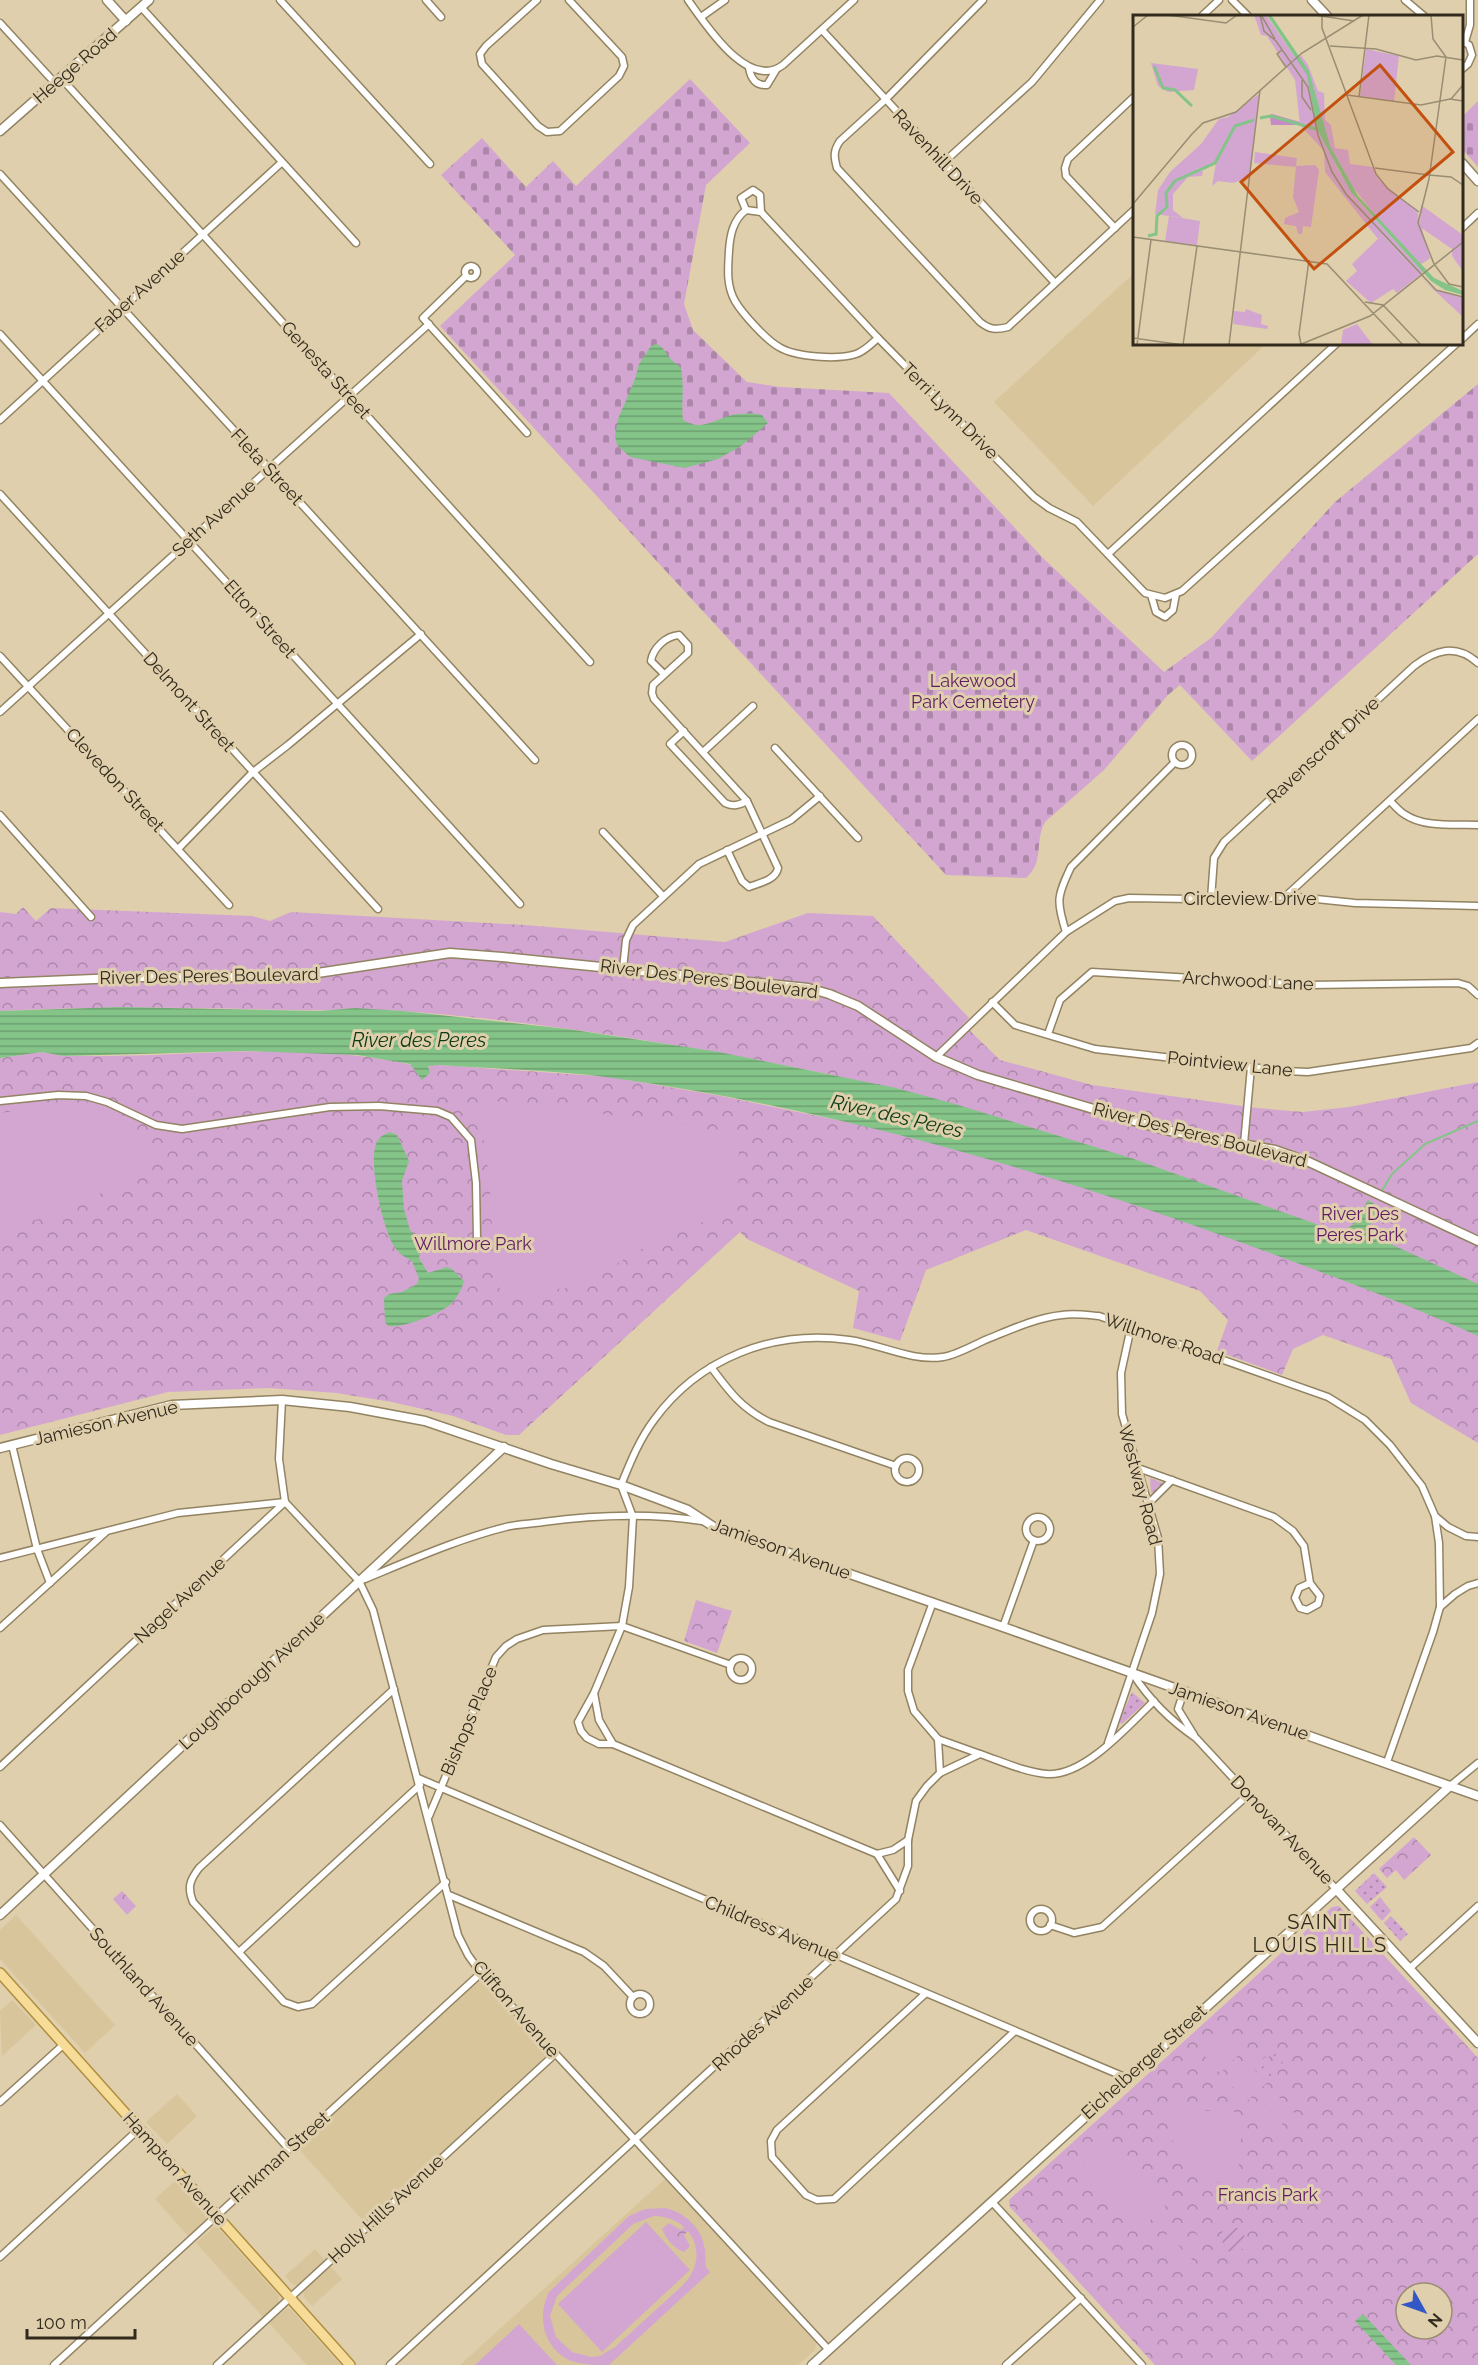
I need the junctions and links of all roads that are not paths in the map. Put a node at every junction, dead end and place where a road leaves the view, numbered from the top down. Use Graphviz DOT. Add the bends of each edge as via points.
graph roads {
  1 [pos="107,0"];
  2 [pos="149,0"];
  3 [pos="280,0"];
  4 [pos="426,0"];
  5 [pos="537,0"];
  6 [pos="569,0"];
  7 [pos="688,0"];
  8 [pos="725,0"];
  9 [pos="855,0"];
  10 [pos="983,0"];
  11 [pos="1100,0"];
  12 [pos="1219,0"];
  13 [pos="1232,0"];
  14 [pos="1311,0"];
  15 [pos="1405,0"];
  16 [pos="1470,0"];
  17 [pos="141,7"];
  18 [pos="1203,15"];
  19 [pos="1247,15"];
  20 [pos="1326,15"];
  21 [pos="1423,15"];
  22 [pos="441,17"];
  23 [pos="701,17"];
  24 [pos="126,21"];
  25 [pos="0,23"];
  26 [pos="822,30"];
  27 [pos="1463,42"];
  28 [pos="749,68"];
  29 [pos="1463,68"];
  30 [pos="776,70"];
  31 [pos="58,81"];
  32 [pos="1133,98"];
  33 [pos="885,100"];
  34 [pos="0,131"];
  35 [pos="281,163"];
  36 [pos="943,163"];
  37 [pos="430,164"];
  38 [pos="1463,165"];
  39 [pos="0,174"];
  40 [pos="1478,180"];
  41 [pos="746,210"];
  42 [pos="1133,211"];
  43 [pos="761,212"];
  44 [pos="1478,213"];
  45 [pos="1463,226"];
  46 [pos="1114,228"];
  47 [pos="202,235"];
  48 [pos="356,243"];
  49 [pos="466,276"];
  50 [pos="1055,283"];
  51 [pos="122,309"];
  52 [pos="429,324"];
  53 [pos="1478,324"];
  54 [pos="0,334"];
  55 [pos="1463,337"];
  56 [pos="878,338"];
  57 [pos="1335,345"];
  58 [pos="1455,345"];
  59 [pos="42,380"];
  60 [pos="349,396"];
  61 [pos="0,420"];
  62 [pos="527,433"];
  63 [pos="269,469"];
  64 [pos="0,494"];
  65 [pos="189,541"];
  66 [pos="1108,554"];
  67 [pos="1176,594"];
  68 [pos="1151,595"];
  69 [pos="109,613"];
  70 [pos="421,634"];
  71 [pos="0,656"];
  72 [pos="590,662"];
  73 [pos="1478,663"];
  74 [pos="664,674"];
  75 [pos="28,687"];
  76 [pos="337,705"];
  77 [pos="753,706"];
  78 [pos="0,712"];
  79 [pos="1477,722"];
  80 [pos="684,731"];
  81 [pos="775,748"];
  82 [pos="703,752"];
  83 [pos="535,760"];
  84 [pos="1175,762"];
  85 [pos="253,772"];
  86 [pos="820,796"];
  87 [pos="747,801"];
  88 [pos="1390,801"];
  89 [pos="0,815"];
  90 [pos="1478,825"];
  91 [pos="603,832"];
  92 [pos="763,834"];
  93 [pos="858,838"];
  94 [pos="178,849"];
  95 [pos="727,850"];
  96 [pos="663,896"];
  97 [pos="1287,896"];
  98 [pos="1211,899"];
  99 [pos="520,904"];
  100 [pos="229,905"];
  101 [pos="1478,906"];
  102 [pos="378,909"];
  103 [pos="92,917"];
  104 [pos="1066,932"];
  105 [pos="623,969"];
  106 [pos="0,983"];
  107 [pos="1478,995"];
  108 [pos="992,1002"];
  109 [pos="1048,1034"];
  110 [pos="1478,1043"];
  111 [pos="936,1057"];
  112 [pos="1251,1067"];
  113 [pos="0,1101"];
  114 [pos="1244,1144"];
  115 [pos="477,1239"];
  116 [pos="1478,1241"];
  117 [pos="1131,1327"];
  118 [pos="711,1367"];
  119 [pos="282,1400"];
  120 [pos="12,1445"];
  121 [pos="504,1447"];
  122 [pos="0,1448"];
  123 [pos="896,1466"];
  124 [pos="1138,1468"];
  125 [pos="1172,1480"];
  126 [pos="621,1485"];
  127 [pos="285,1502"];
  128 [pos="1148,1504"];
  129 [pos="1435,1516"];
  130 [pos="633,1517"];
  131 [pos="702,1521"];
  132 [pos="108,1530"];
  133 [pos="1478,1538"];
  134 [pos="1034,1540"];
  135 [pos="37,1549"];
  136 [pos="0,1558"];
  137 [pos="359,1581"];
  138 [pos="50,1583"];
  139 [pos="1310,1583"];
  140 [pos="1478,1583"];
  141 [pos="933,1602"];
  142 [pos="1440,1607"];
  143 [pos="622,1626"];
  144 [pos="1004,1627"];
  145 [pos="0,1628"];
  146 [pos="731,1665"];
  147 [pos="1132,1673"];
  148 [pos="394,1689"];
  149 [pos="1184,1691"];
  150 [pos="594,1693"];
  151 [pos="1154,1701"];
  152 [pos="1196,1738"];
  153 [pos="938,1739"];
  154 [pos="1108,1743"];
  155 [pos="613,1744"];
  156 [pos="980,1754"];
  157 [pos="1387,1762"];
  158 [pos="1478,1763"];
  159 [pos="0,1767"];
  160 [pos="940,1773"];
  161 [pos="419,1781"];
  162 [pos="1450,1786"];
  163 [pos="441,1788"];
  164 [pos="1249,1794"];
  165 [pos="1478,1796"];
  166 [pos="429,1816"];
  167 [pos="0,1825"];
  168 [pos="908,1840"];
  169 [pos="877,1854"];
  170 [pos="44,1875"];
  171 [pos="446,1882"];
  172 [pos="1336,1889"];
  173 [pos="900,1891"];
  174 [pos="449,1895"];
  175 [pos="1478,1906"];
  176 [pos="0,1915"];
  177 [pos="1050,1925"];
  178 [pos="239,1952"];
  179 [pos="836,1956"];
  180 [pos="1409,1969"];
  181 [pos="0,1973"];
  182 [pos="481,1973"];
  183 [pos="925,1994"];
  184 [pos="633,1997"];
  185 [pos="1015,2031"];
  186 [pos="1478,2043"];
  187 [pos="63,2044"];
  188 [pos="555,2054"];
  189 [pos="1127,2078"];
  190 [pos="0,2102"];
  191 [pos="140,2129"];
  192 [pos="635,2140"];
  193 [pos="289,2149"];
  194 [pos="992,2202"];
  195 [pos="217,2214"];
  196 [pos="0,2257"];
  197 [pos="290,2297"];
  198 [pos="1081,2298"];
  199 [pos="829,2350"];
  200 [pos="54,2365"];
  201 [pos="217,2365"];
  202 [pos="350,2365"];
  203 [pos="390,2365"];
  204 [pos="812,2365"];
  205 [pos="1006,2365"];
  206 [pos="1142,2365"];
  1 -- 24 [label="main road"];
  2 -- 17 [label="main road, Heege Road"];
  3 -- 37 [label="street"];
  4 -- 22 [label="street"];
  5 -- 6 [label="street" via="480,54 482,64 547,132 560,131 619,76 624,66 622,57"];
  7 -- 23 [label="street"];
  8 -- 23 [label="street"];
  9 -- 26 [label="street"];
  10 -- 33 [label="street"];
  11 -- 36 [label="street" via="1032,82"];
  12 -- 18 [label="street"];
  13 -- 19 [label="street"];
  14 -- 20 [label="main road"];
  15 -- 21 [label="street"];
  16 -- 27 [label="street" via="1470,26"];
  17 -- 24 [label="main road, Heege Road"];
  17 -- 35 [label="street"];
  23 -- 28 [label="street"];
  24 -- 31 [label="main road, Heege Road"];
  25 -- 31 [label="street, Genesta Street"];
  26 -- 30 [label="street"];
  26 -- 33 [label="street, Ravenhill Drive"];
  27 -- 29 [label="street" via="1469,45 1472,55"];
  28 -- 30 [label="street" via="760,72"];
  28 -- 30 [label="street" via="754,82 760,85 767,85"];
  31 -- 34 [label="main road, Heege Road"];
  31 -- 47 [label="street, Genesta Street"];
  32 -- 46 [label="street" via="1068,159 1065,168 1066,176"];
  33 -- 36 [label="street, Ravenhill Drive"];
  33 -- 50 [label="street" via="834,149 837,168 980,322 995,330 1008,327"];
  35 -- 47 [label="street, Faber Avenue"];
  35 -- 48 [label="street"];
  36 -- 50 [label="street, Ravenhill Drive"];
  38 -- 40 [label="main road"];
  39 -- 51 [label="street, Fleta Street"];
  41 -- 43 [label="street"];
  41 -- 43 [label="street, Terri Lynn Drive" via="741,198 753,190 760,195"];
  41 -- 56 [label="street" via="731,232 728,282 735,301 772,342 785,351 838,357 857,353"];
  42 -- 46 [label="street"];
  43 -- 56 [label="street, Terri Lynn Drive"];
  44 -- 45 [label="street"];
  46 -- 50 [label="street"];
  47 -- 51 [label="street, Faber Avenue"];
  47 -- 60 [label="street, Genesta Street"];
  49 -- 52 [label="street" via="423,318"];
  51 -- 59 [label="street, Faber Avenue"];
  51 -- 63 [label="street, Fleta Street"];
  52 -- 60 [label="street, Seth Avenue"];
  52 -- 62 [label="street"];
  53 -- 55 [label="street"];
  54 -- 59 [label="street, Elton Street"];
  56 -- 66 [label="street, Terri Lynn Drive" via="1034,497 1077,522"];
  57 -- 66 [label="street"];
  58 -- 67 [label="street, Terri Lynn Drive"];
  59 -- 61 [label="street, Faber Avenue"];
  59 -- 65 [label="street, Elton Street"];
  60 -- 63 [label="street, Seth Avenue"];
  60 -- 72 [label="street, Genesta Street"];
  63 -- 65 [label="street, Seth Avenue"];
  63 -- 70 [label="street, Fleta Street"];
  64 -- 69 [label="street, Delmont Street"];
  65 -- 69 [label="street, Seth Avenue"];
  65 -- 76 [label="street, Elton Street"];
  66 -- 68 [label="street, Terri Lynn Drive"];
  67 -- 68 [label="street" via="1165,598"];
  67 -- 68 [label="street, Terri Lynn Drive" via="1173,610 1165,617 1156,612"];
  69 -- 75 [label="street, Seth Avenue"];
  69 -- 85 [label="street, Delmont Street"];
  70 -- 76 [label="street"];
  70 -- 83 [label="street, Fleta Street"];
  71 -- 75 [label="street, Clevedon Street"];
  73 -- 98 [label="street, Ravenscroft Drive" via="1462,653 1445,651 1430,654 1414,666 1224,842 1214,858"];
  74 -- 74 [label="street" via="688,653 688,645 679,635 670,636 652,652 651,661"];
  74 -- 80 [label="street" via="653,685 654,699"];
  75 -- 78 [label="street, Seth Avenue"];
  75 -- 94 [label="street, Clevedon Street"];
  76 -- 85 [label="street"];
  76 -- 99 [label="street, Elton Street"];
  77 -- 82 [label="street"];
  79 -- 88 [label="street"];
  80 -- 82 [label="street"];
  80 -- 87 [label="street" via="670,744 725,803 730,806"];
  81 -- 86 [label="street"];
  82 -- 87 [label="street"];
  84 -- 104 [label="street" via="1071,867 1058,908"];
  85 -- 94 [label="street"];
  85 -- 102 [label="street, Delmont Street"];
  86 -- 92 [label="street" via="791,820"];
  86 -- 93 [label="street"];
  87 -- 92 [label="street"];
  88 -- 90 [label="street" via="1404,814 1431,824"];
  88 -- 97 [label="street"];
  89 -- 103 [label="street"];
  91 -- 96 [label="street"];
  92 -- 95 [label="street"];
  92 -- 95 [label="street" via="778,868 774,876 749,887 745,885"];
  94 -- 100 [label="street, Clevedon Street"];
  95 -- 96 [label="street" via="699,864"];
  96 -- 105 [label="street" via="633,925 626,940"];
  97 -- 98 [label="street, Circleview Drive"];
  97 -- 101 [label="street, Circleview Drive" via="1355,903"];
  98 -- 104 [label="street, Circleview Drive" via="1115,901"];
  104 -- 108 [label="street"];
  105 -- 106 [label="main road, River Des Peres Boulevard" via="450,953 303,977 141,977"];
  105 -- 111 [label="main road, River Des Peres Boulevard" via="818,991 867,1010"];
  107 -- 109 [label="street, Archwood Lane" via="1458,982 1309,986 1092,972 1060,1000"];
  108 -- 109 [label="street, Pointview Lane" via="1015,1024"];
  108 -- 111 [label="street"];
  109 -- 112 [label="street, Pointview Lane" via="1095,1049"];
  110 -- 112 [label="street, Pointview Lane" via="1471,1048 1308,1072"];
  111 -- 114 [label="main road, River Des Peres Boulevard" via="978,1075 1152,1127"];
  112 -- 114 [label="street"];
  113 -- 115 [label="street" via="86,1096 156,1125 182,1129 330,1107 437,1111 451,1117 471,1140"];
  114 -- 116 [label="main road, River Des Peres Boulevard" via="1300,1158"];
  117 -- 118 [label="street, Willmore Road" via="1099,1316 1063,1315 1027,1324 943,1357 917,1357 870,1342 828,1336 784,1339 743,1350"];
  117 -- 124 [label="street, Westway Road" via="1121,1373 1122,1414"];
  117 -- 129 [label="street, Willmore Road" via="1329,1397 1365,1420 1390,1445 1422,1486"];
  118 -- 123 [label="street" via="736,1401 754,1414"];
  118 -- 126 [label="street, Willmore Road" via="678,1391 653,1421"];
  119 -- 120 [label="main road, Jamieson Avenue" via="172,1405"];
  119 -- 121 [label="main road, Jamieson Avenue" via="425,1421"];
  119 -- 127 [label="street" via="279,1459"];
  120 -- 122 [label="main road, Jamieson Avenue"];
  120 -- 135 [label="street"];
  121 -- 126 [label="main road, Jamieson Avenue"];
  121 -- 137 [label="main road, Loughborough Avenue"];
  124 -- 125 [label="street"];
  124 -- 128 [label="street, Westway Road"];
  125 -- 128 [label="street"];
  125 -- 139 [label="street" via="1274,1517 1293,1531 1304,1546"];
  126 -- 130 [label="street"];
  126 -- 131 [label="main road, Jamieson Avenue" via="688,1510"];
  127 -- 132 [label="street" via="178,1514"];
  127 -- 137 [label="street, Clifton Avenue"];
  127 -- 159 [label="street, Nagel Avenue"];
  128 -- 147 [label="street, Westway Road" via="1158,1538 1160,1574"];
  129 -- 133 [label="street" via="1448,1527"];
  129 -- 142 [label="street, Willmore Road"];
  130 -- 131 [label="street"];
  130 -- 137 [label="street" via="577,1518 507,1527 424,1554"];
  130 -- 143 [label="street" via="629,1587"];
  131 -- 141 [label="main road, Jamieson Avenue"];
  132 -- 135 [label="street"];
  132 -- 138 [label="street"];
  134 -- 134 [label="street" via="1045,1539 1050,1532 1049,1524 1042,1518 1034,1517 1026,1526 1027,1534"];
  134 -- 144 [label="street"];
  135 -- 136 [label="street"];
  135 -- 138 [label="street"];
  137 -- 148 [label="street, Clifton Avenue" via="373,1610"];
  137 -- 170 [label="main road, Loughborough Avenue"];
  138 -- 145 [label="street"];
  139 -- 139 [label="street" via="1299,1588 1295,1598 1300,1608 1307,1610 1315,1607 1320,1596"];
  140 -- 142 [label="street"];
  141 -- 144 [label="main road, Jamieson Avenue"];
  141 -- 153 [label="street" via="908,1670 908,1691 914,1711"];
  142 -- 157 [label="street, Willmore Road"];
  143 -- 146 [label="street, Bishops Place"];
  143 -- 150 [label="street"];
  143 -- 163 [label="street, Bishops Place" via="543,1630 506,1646 496,1657"];
  144 -- 147 [label="main road, Jamieson Avenue"];
  147 -- 149 [label="main road, Jamieson Avenue"];
  147 -- 151 [label="street, Donovan Avenue"];
  147 -- 154 [label="street, Westway Road"];
  148 -- 161 [label="street, Clifton Avenue"];
  148 -- 178 [label="street" via="190,1880 193,1902"];
  149 -- 152 [label="street" via="1178,1709"];
  149 -- 157 [label="main road, Jamieson Avenue"];
  150 -- 155 [label="street" via="600,1720"];
  150 -- 155 [label="street" via="578,1722 581,1731 599,1744"];
  151 -- 152 [label="street, Donovan Avenue"];
  151 -- 154 [label="street"];
  152 -- 164 [label="street, Donovan Avenue"];
  153 -- 156 [label="street"];
  153 -- 160 [label="street"];
  154 -- 156 [label="street" via="1077,1768 1055,1774 1035,1772"];
  155 -- 169 [label="street"];
  156 -- 160 [label="street"];
  157 -- 162 [label="main road, Jamieson Avenue"];
  158 -- 162 [label="street, Eichelberger Street"];
  160 -- 168 [label="street, Rhodes Avenue" via="916,1801"];
  161 -- 163 [label="street, Childress Avenue"];
  161 -- 166 [label="street, Clifton Avenue"];
  161 -- 178 [label="street, Bishops Place"];
  162 -- 165 [label="main road, Jamieson Avenue"];
  162 -- 172 [label="main road, Eichelberger Street"];
  163 -- 166 [label="street, Bishops Place"];
  163 -- 179 [label="street, Childress Avenue"];
  164 -- 172 [label="street, Donovan Avenue"];
  164 -- 177 [label="street" via="1102,1927 1074,1933"];
  166 -- 171 [label="street, Clifton Avenue"];
  167 -- 170 [label="street, Southland Avenue"];
  168 -- 169 [label="street"];
  168 -- 173 [label="street, Rhodes Avenue" via="908,1866"];
  169 -- 173 [label="street"];
  170 -- 176 [label="main road, Loughborough Avenue"];
  170 -- 193 [label="street, Southland Avenue"];
  171 -- 174 [label="street, Clifton Avenue"];
  171 -- 178 [label="street" via="312,2004 298,2007 284,2002"];
  172 -- 180 [label="main road, Donovan Avenue"];
  172 -- 189 [label="main road, Eichelberger Street"];
  173 -- 179 [label="street, Rhodes Avenue"];
  174 -- 182 [label="street, Clifton Avenue" via="458,1935"];
  174 -- 184 [label="street" via="584,1952 604,1966"];
  175 -- 180 [label="street"];
  179 -- 183 [label="street, Childress Avenue"];
  179 -- 192 [label="street, Rhodes Avenue"];
  180 -- 186 [label="main road, Donovan Avenue"];
  181 -- 187 [label="main road, Hampton Avenue"];
  182 -- 188 [label="street, Clifton Avenue"];
  182 -- 193 [label="street, Finkman Street"];
  183 -- 185 [label="street, Childress Avenue"];
  183 -- 185 [label="street" via="777,2130 771,2141 772,2157 806,2195 817,2200 834,2199"];
  185 -- 189 [label="street, Childress Avenue"];
  187 -- 190 [label="street"];
  187 -- 191 [label="main road, Hampton Avenue"];
  188 -- 192 [label="street, Clifton Avenue"];
  188 -- 197 [label="street, Holly Hills Avenue"];
  189 -- 194 [label="main road, Eichelberger Street"];
  191 -- 195 [label="main road, Hampton Avenue"];
  191 -- 196 [label="street"];
  192 -- 199 [label="street, Clifton Avenue"];
  192 -- 203 [label="street, Rhodes Avenue"];
  193 -- 195 [label="street, Finkman Street"];
  194 -- 198 [label="street"];
  194 -- 199 [label="main road, Eichelberger Street"];
  195 -- 197 [label="main road, Hampton Avenue"];
  195 -- 200 [label="street, Finkman Street"];
  197 -- 201 [label="street, Holly Hills Avenue"];
  197 -- 202 [label="main road, Hampton Avenue"];
  198 -- 205 [label="street"];
  198 -- 206 [label="street"];
  199 -- 204 [label="main road, Eichelberger Street"];
}
